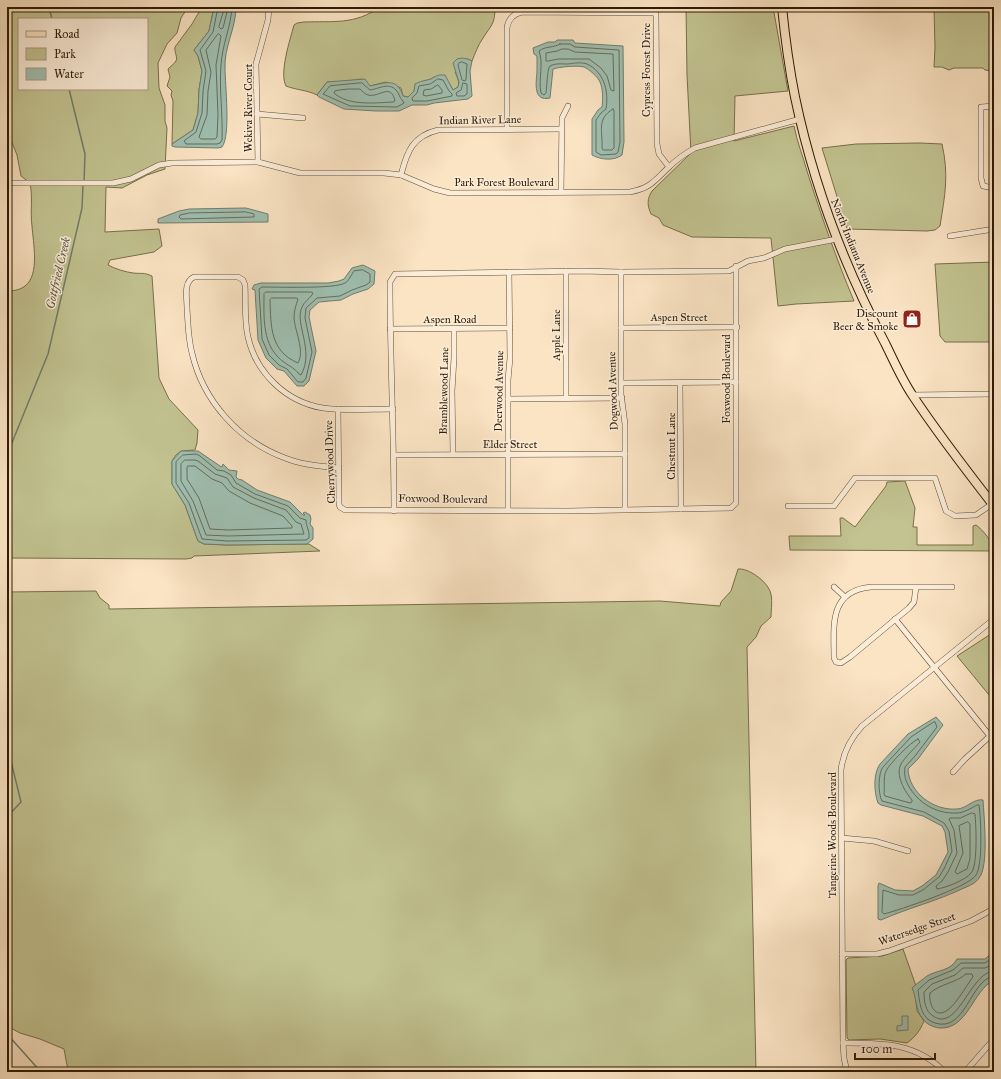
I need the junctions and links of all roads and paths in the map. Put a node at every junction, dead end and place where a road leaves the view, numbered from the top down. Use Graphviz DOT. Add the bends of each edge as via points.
graph roads {
  1 [pos="269,7"];
  2 [pos="782,7"];
  3 [pos="568,106"];
  4 [pos="994,106"];
  5 [pos="257,114"];
  6 [pos="303,118"];
  7 [pos="800,119"];
  8 [pos="507,129"];
  9 [pos="561,129"];
  10 [pos="258,162"];
  11 [pos="669,166"];
  12 [pos="401,174"];
  13 [pos="7,184"];
  14 [pos="994,188"];
  15 [pos="561,192"];
  16 [pos="994,230"];
  17 [pos="950,236"];
  18 [pos="837,240"];
  19 [pos="736,266"];
  20 [pos="566,271"];
  21 [pos="509,272"];
  22 [pos="621,272"];
  23 [pos="737,327"];
  24 [pos="510,328"];
  25 [pos="621,328"];
  26 [pos="390,329"];
  27 [pos="454,329"];
  28 [pos="736,382"];
  29 [pos="622,383"];
  30 [pos="680,383"];
  31 [pos="994,394"];
  32 [pos="912,395"];
  33 [pos="566,398"];
  34 [pos="622,398"];
  35 [pos="508,399"];
  36 [pos="393,409"];
  37 [pos="338,410"];
  38 [pos="453,454"];
  39 [pos="508,454"];
  40 [pos="625,454"];
  41 [pos="394,455"];
  42 [pos="339,468"];
  43 [pos="993,505"];
  44 [pos="788,506"];
  45 [pos="625,509"];
  46 [pos="681,509"];
  47 [pos="508,510"];
  48 [pos="394,511"];
  49 [pos="834,587"];
  50 [pos="916,587"];
  51 [pos="952,587"];
  52 [pos="845,597"];
  53 [pos="895,619"];
  54 [pos="994,619"];
  55 [pos="934,667"];
  56 [pos="990,736"];
  57 [pos="994,741"];
  58 [pos="953,772"];
  59 [pos="842,838"];
  60 [pos="908,851"];
  61 [pos="994,908"];
  62 [pos="842,954"];
  63 [pos="994,1039"];
  64 [pos="843,1043"];
  65 [pos="847,1072"];
  66 [pos="945,1072"];
  67 [pos="965,1072"];
  1 -- 5 [label="street, Wekiva River Court" via="256,64"];
  2 -- 7 [label="main road, North Indiana Avenue"];
  3 -- 9 [label="street" via="562,118"];
  4 -- 14 [label="street" via="981,107 980,123 981,178 983,186"];
  5 -- 6 [label="street"];
  5 -- 10 [label="street, Wekiva River Court"];
  7 -- 11 [label="street, Park Forest Boulevard" via="695,148"];
  7 -- 18 [label="main road, North Indiana Avenue" via="816,179"];
  8 -- 9 [label="street, Indian River Lane"];
  8 -- 11 [label="street, Cypress Forest Drive" via="507,28 513,16 522,12 656,13 657,144 659,154"];
  8 -- 12 [label="street, Indian River Lane" via="429,132 412,146"];
  9 -- 15 [label="street"];
  10 -- 12 [label="street, Park Forest Boulevard" via="300,173"];
  10 -- 13 [label="street, Park Forest Boulevard" via="166,163 152,167 131,179 112,183"];
  11 -- 15 [label="street, Park Forest Boulevard" via="654,182 630,192"];
  12 -- 15 [label="street, Park Forest Boulevard" via="434,189 450,193"];
  16 -- 17 [label="street"];
  18 -- 19 [label="street, Foxwood Boulevard" via="785,249"];
  18 -- 32 [label="main road, North Indiana Avenue" via="871,316"];
  19 -- 22 [label="street, Foxwood Boulevard" via="729,270 716,271"];
  19 -- 23 [label="street, Foxwood Boulevard"];
  20 -- 21 [label="street, Foxwood Boulevard"];
  20 -- 22 [label="street, Foxwood Boulevard"];
  20 -- 33 [label="street, Apple Lane"];
  21 -- 24 [label="street, Deerwood Avenue"];
  21 -- 26 [label="street, Foxwood Boulevard" via="395,274 390,282"];
  22 -- 25 [label="street, Dogwood Avenue"];
  23 -- 25 [label="street, Aspen Street"];
  23 -- 28 [label="street, Foxwood Boulevard"];
  24 -- 27 [label="street, Aspen Road"];
  24 -- 35 [label="street, Deerwood Avenue"];
  25 -- 29 [label="street, Dogwood Avenue"];
  26 -- 27 [label="street, Aspen Road"];
  26 -- 36 [label="street, Foxwood Boulevard"];
  27 -- 38 [label="street, Bramblewood Lane"];
  28 -- 30 [label="street"];
  28 -- 46 [label="street, Foxwood Boulevard" via="736,503 729,508"];
  29 -- 30 [label="street"];
  29 -- 34 [label="street, Dogwood Avenue"];
  30 -- 46 [label="street, Chestnut Lane"];
  31 -- 32 [label="street"];
  32 -- 43 [label="main road, North Indiana Avenue"];
  33 -- 34 [label="street"];
  33 -- 35 [label="street"];
  34 -- 40 [label="street, Dogwood Avenue"];
  35 -- 39 [label="street, Deerwood Avenue"];
  36 -- 37 [label="street"];
  36 -- 41 [label="street, Foxwood Boulevard"];
  37 -- 42 [label="street, Cherrywood Drive"];
  37 -- 42 [label="street" via="316,407 296,399 277,387 262,370 248,337 243,280 238,277 194,277 188,282 188,325 192,354 202,384 220,411 244,435 271,452 300,463"];
  38 -- 39 [label="street, Elder Street"];
  38 -- 41 [label="street, Elder Street"];
  39 -- 40 [label="street, Elder Street"];
  39 -- 47 [label="street, Deerwood Avenue"];
  40 -- 45 [label="street, Dogwood Avenue"];
  41 -- 48 [label="street, Foxwood Boulevard"];
  42 -- 48 [label="street, Cherrywood Drive" via="339,504 342,509"];
  43 -- 44 [label="street" via="976,515 955,516 946,511 935,478 855,478 834,506"];
  45 -- 46 [label="street, Foxwood Boulevard"];
  45 -- 47 [label="street, Foxwood Boulevard"];
  47 -- 48 [label="street, Foxwood Boulevard"];
  49 -- 52 [label="street"];
  50 -- 51 [label="street"];
  50 -- 52 [label="street" via="864,588"];
  50 -- 53 [label="street" via="911,606"];
  52 -- 53 [label="street" via="834,618 836,662 841,663 850,657"];
  53 -- 55 [label="street"];
  54 -- 55 [label="street, Tangerine Woods Boulevard"];
  55 -- 56 [label="street"];
  55 -- 59 [label="street, Tangerine Woods Boulevard" via="862,726 849,743 841,770"];
  56 -- 57 [label="street"];
  56 -- 58 [label="street"];
  59 -- 60 [label="street" via="874,841"];
  59 -- 62 [label="street, Tangerine Woods Boulevard"];
  61 -- 62 [label="street, Watersedge Street" via="971,920 889,951 877,954"];
  62 -- 64 [label="street, Tangerine Woods Boulevard"];
  63 -- 67 [label="street"];
  64 -- 65 [label="street, Tangerine Woods Boulevard"];
  64 -- 66 [label="street" via="884,1044 905,1048 926,1057"];
}
